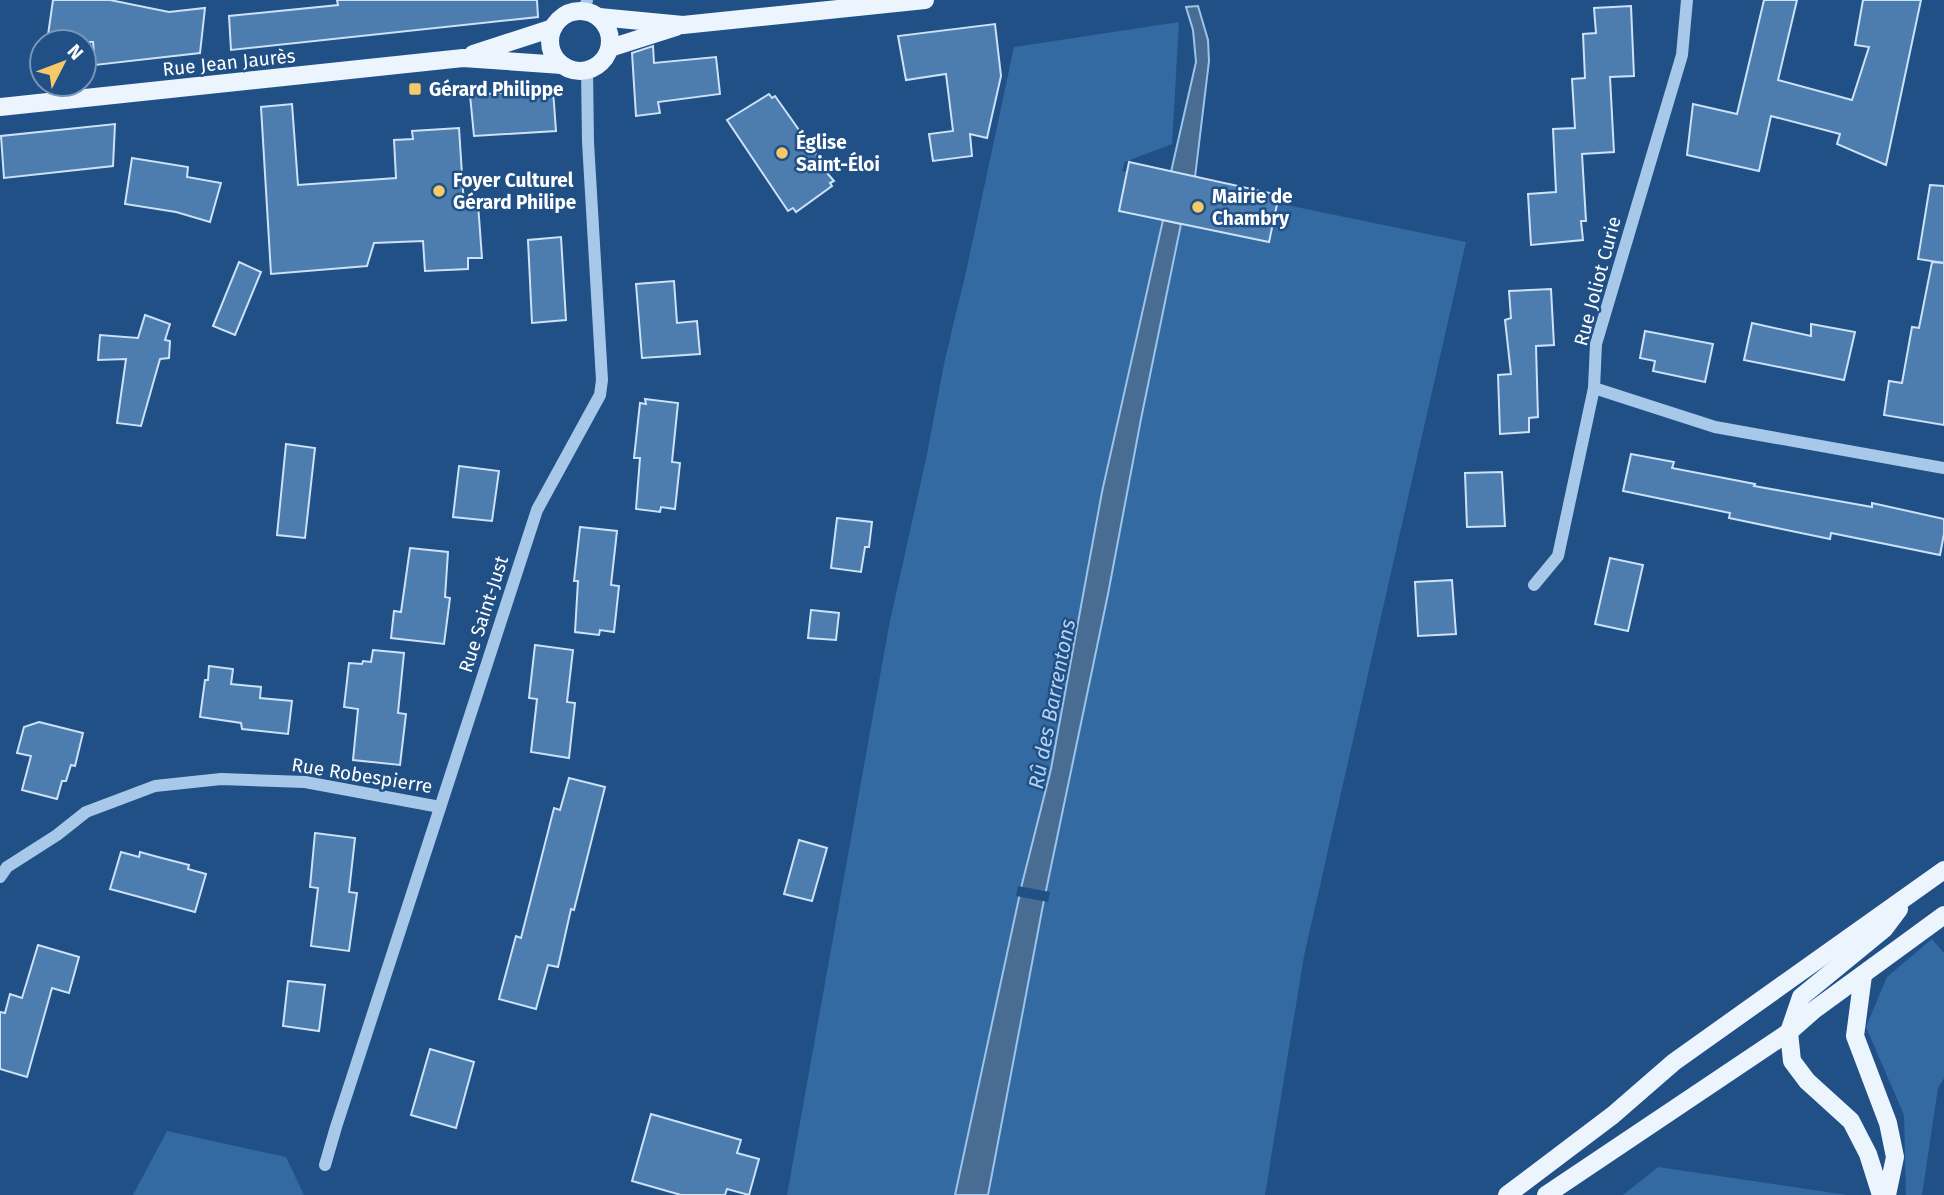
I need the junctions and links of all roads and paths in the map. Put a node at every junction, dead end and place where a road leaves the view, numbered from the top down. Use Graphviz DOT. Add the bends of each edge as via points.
graph roads {
  1 [pos="925,0"];
  2 [pos="1687,0"];
  3 [pos="590,9"];
  4 [pos="683,25"];
  5 [pos="553,28"];
  6 [pos="610,48"];
  7 [pos="463,58"];
  8 [pos="562,65"];
  9 [pos="587,70"];
  10 [pos="0,107"];
  11 [pos="1594,388"];
  12 [pos="1944,468"];
  13 [pos="1534,585"];
  14 [pos="440,807"];
  15 [pos="2,869"];
  16 [pos="1944,870"];
  17 [pos="1910,895"];
  18 [pos="1944,915"];
  19 [pos="1863,975"];
  20 [pos="1789,1032"];
  21 [pos="325,1165"];
  22 [pos="1507,1195"];
  23 [pos="1546,1195"];
  24 [pos="1881,1195"];
  25 [pos="1886,1195"];
  1 -- 4 [label="main road"];
  2 -- 11 [label="street, Rue Joliot Curie" via="1682,55 1596,344"];
  3 -- 4 [label="main road"];
  3 -- 5 [label="main road" via="566,14"];
  3 -- 6 [label="main road" via="609,31"];
  4 -- 6 [label="main road"];
  5 -- 7 [label="main road"];
  5 -- 8 [label="main road" via="551,48"];
  6 -- 9 [label="main road" via="602,62"];
  7 -- 8 [label="main road"];
  7 -- 10 [label="main road, Rue Jean Jaurès"];
  8 -- 9 [label="main road"];
  9 -- 14 [label="street, Rue Saint-Just" via="603,380 600,395 537,510"];
  11 -- 12 [label="street" via="1715,428"];
  11 -- 13 [label="street, Rue Joliot Curie" via="1558,556"];
  14 -- 15 [label="street, Rue Robespierre" via="305,782 221,779 155,786 86,812"];
  14 -- 21 [label="street, Rue Saint-Just"];
  16 -- 17 [label="main road"];
  17 -- 20 [label="main road" via="1884,929 1801,997"];
  17 -- 22 [label="main road" via="1674,1062"];
  18 -- 19 [label="main road"];
  19 -- 20 [label="main road"];
  19 -- 25 [label="main road" via="1855,1036 1888,1123 1895,1157"];
  20 -- 23 [label="main road"];
  20 -- 24 [label="main road" via="1792,1062 1851,1121"];
}
